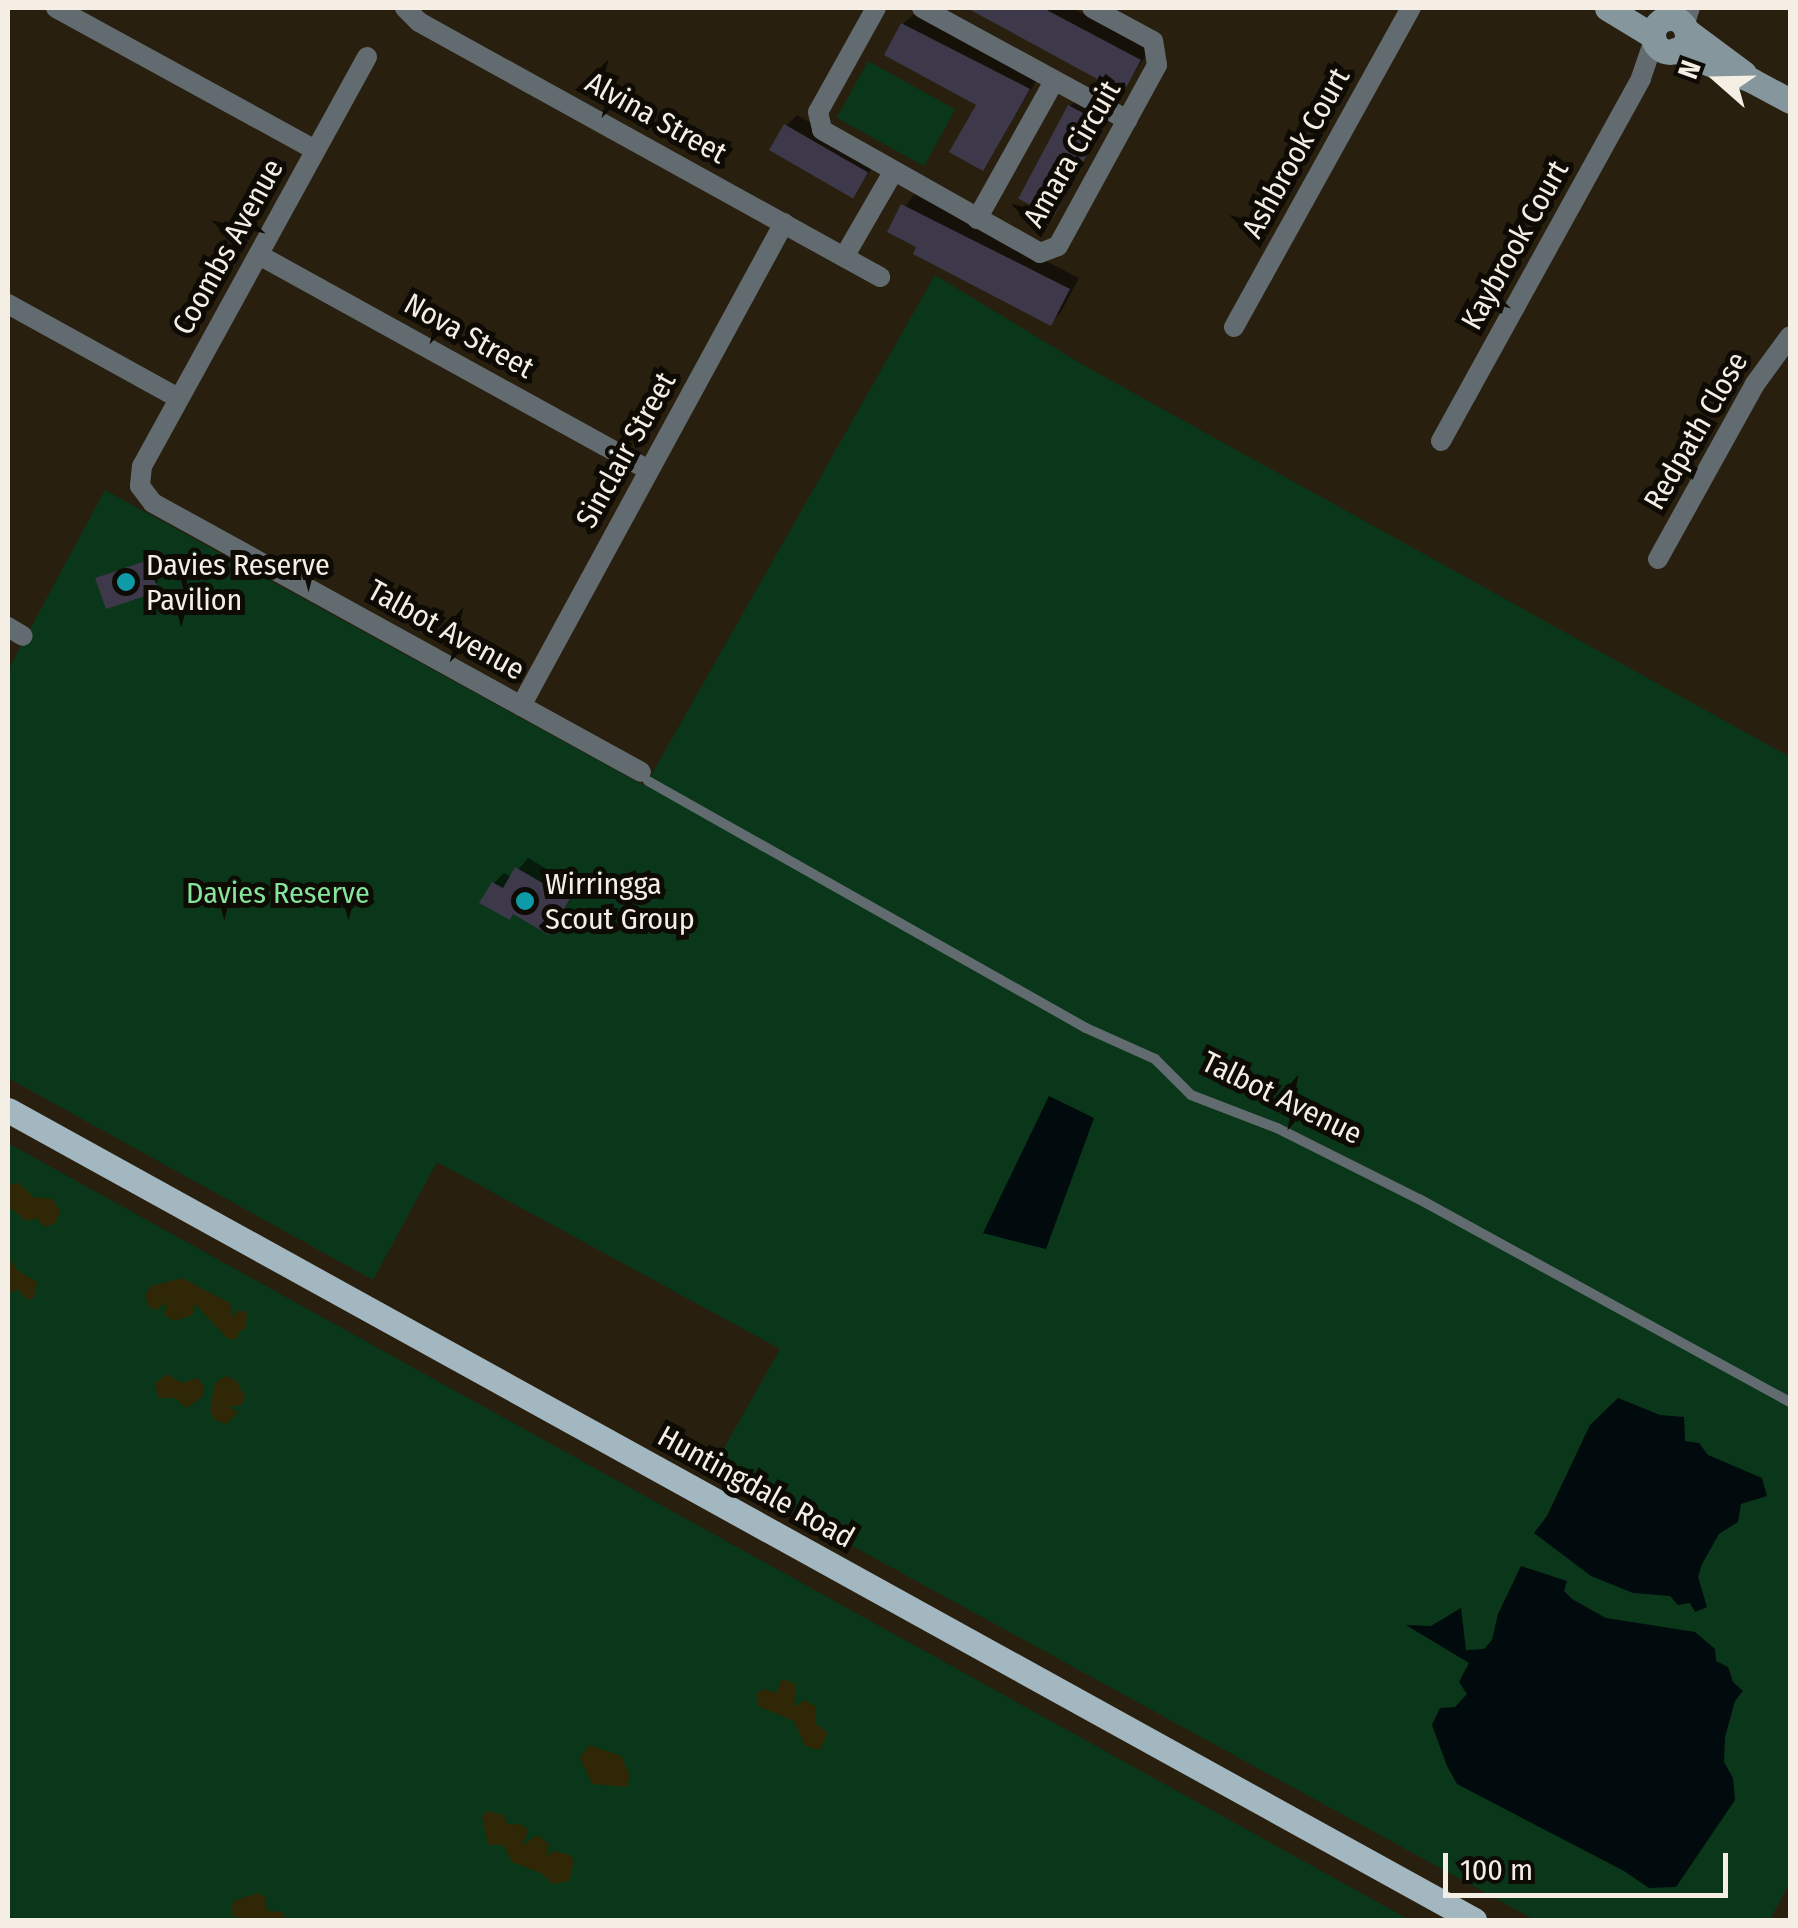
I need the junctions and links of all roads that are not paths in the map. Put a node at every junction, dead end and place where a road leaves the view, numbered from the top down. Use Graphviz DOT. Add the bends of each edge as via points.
graph roads {
  1 [pos="56,8"];
  2 [pos="405,8"];
  3 [pos="876,8"];
  4 [pos="922,8"];
  5 [pos="1092,8"];
  6 [pos="1411,8"];
  7 [pos="1608,8"];
  8 [pos="1670,27"];
  9 [pos="367,57"];
  10 [pos="1054,80"];
  11 [pos="1790,101"];
  12 [pos="1127,120"];
  13 [pos="316,150"];
  14 [pos="893,172"];
  15 [pos="977,219"];
  16 [pos="784,223"];
  17 [pos="259,255"];
  18 [pos="844,257"];
  19 [pos="880,278"];
  20 [pos="8,304"];
  21 [pos="1234,327"];
  22 [pos="1790,336"];
  23 [pos="178,398"];
  24 [pos="1441,441"];
  25 [pos="142,466"];
  26 [pos="649,470"];
  27 [pos="1658,559"];
  28 [pos="520,706"];
  29 [pos="645,776"];
  30 [pos="8,1110"];
  31 [pos="1790,1402"];
  32 [pos="1474,1920"];
  1 -- 13 [label="street"];
  2 -- 16 [label="street, Alvina Street"];
  3 -- 14 [label="street, Amara Circuit" via="816,121"];
  4 -- 10 [label="street"];
  5 -- 12 [label="street, Amara Circuit" via="1153,41 1158,51"];
  6 -- 21 [label="street, Ashbrook Court"];
  7 -- 8 [label="street"];
  8 -- 11 [label="street"];
  8 -- 24 [label="street, Kaybrook Court"];
  9 -- 13 [label="street, Coombs Avenue"];
  10 -- 12 [label="street"];
  10 -- 15 [label="street"];
  12 -- 15 [label="street, Amara Circuit" via="1050,252 1040,253"];
  13 -- 17 [label="street, Coombs Avenue"];
  14 -- 15 [label="street, Amara Circuit"];
  14 -- 18 [label="street"];
  16 -- 18 [label="street, Alvina Street"];
  16 -- 26 [label="street, Sinclair Street"];
  17 -- 23 [label="street, Coombs Avenue"];
  17 -- 26 [label="street, Nova Street"];
  18 -- 19 [label="street, Alvina Street"];
  20 -- 23 [label="street"];
  22 -- 27 [label="street, Redpath Close" via="1754,384"];
  23 -- 25 [label="street, Coombs Avenue"];
  25 -- 28 [label="street, Talbot Avenue" via="140,486 154,503"];
  26 -- 28 [label="street, Sinclair Street"];
  28 -- 29 [label="street, Talbot Avenue"];
  29 -- 31 [label="lane, Talbot Avenue" via="1086,1028 1155,1058 1191,1095 1278,1128 1419,1199"];
  30 -- 32 [label="main road, Huntingdale Road"];
}
